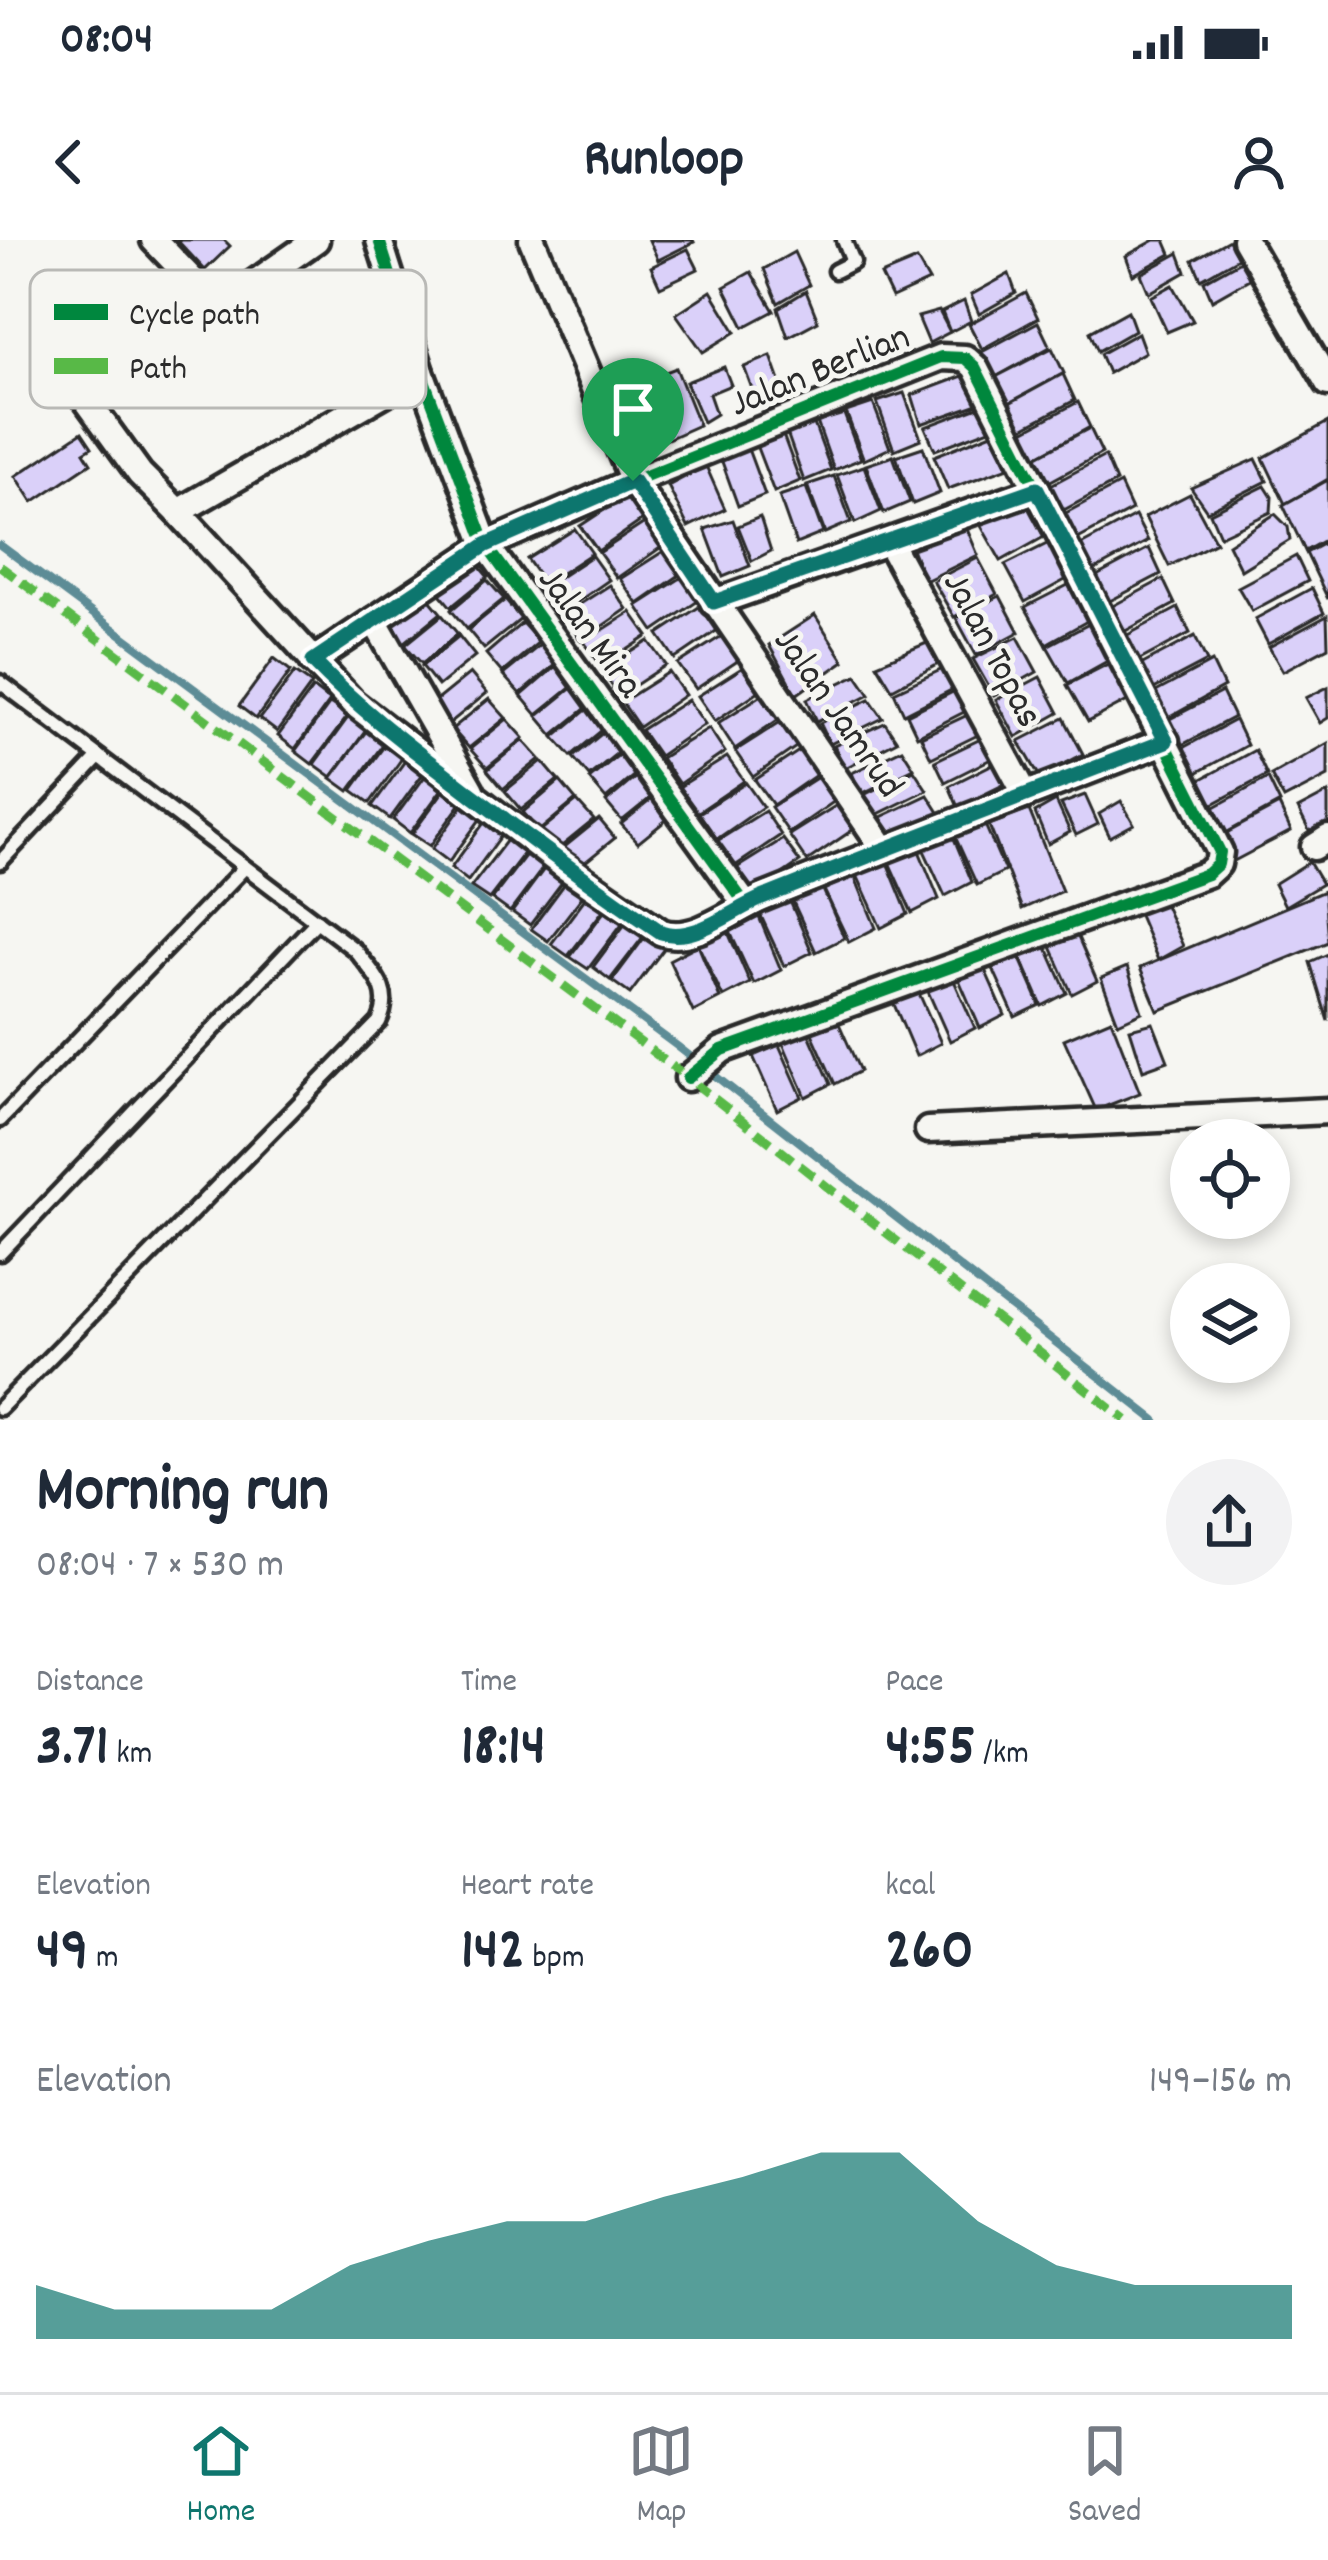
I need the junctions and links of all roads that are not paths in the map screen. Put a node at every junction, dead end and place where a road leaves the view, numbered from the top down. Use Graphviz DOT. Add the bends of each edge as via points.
graph roads {
  1 [pos="154,240"];
  2 [pos="316,240"];
  3 [pos="379,240"];
  4 [pos="532,240"];
  5 [pos="844,240"];
  6 [pos="1245,240"];
  7 [pos="181,270"];
  8 [pos="272,270"];
  9 [pos="389,270"];
  10 [pos="835,271"];
  11 [pos="1326,373"];
  12 [pos="426,385"];
  13 [pos="92,408"];
  14 [pos="359,408"];
  15 [pos="633,481"];
  16 [pos="1037,489"];
  17 [pos="178,512"];
  18 [pos="890,542"];
  19 [pos="486,545"];
  20 [pos="714,602"];
  21 [pos="374,620"];
  22 [pos="313,661"];
  23 [pos="0,682"];
  24 [pos="1166,741"];
  25 [pos="99,757"];
  26 [pos="1026,795"];
  27 [pos="475,797"];
  28 [pos="884,849"];
  29 [pos="0,862"];
  30 [pos="245,867"];
  31 [pos="746,904"];
  32 [pos="317,921"];
  33 [pos="690,1076"];
  34 [pos="1328,1111"];
  35 [pos="0,1120"];
  36 [pos="928,1130"];
  37 [pos="0,1253"];
  38 [pos="0,1408"];
  1 -- 7 [label="street"];
  2 -- 8 [label="street"];
  3 -- 9 [label="street, Jalan Mira"];
  4 -- 15 [label="street, Jalan Jamrud"];
  5 -- 10 [label="lane" via="853,262"];
  6 -- 11 [label="street"];
  12 -- 19 [label="street, Jalan Mira"];
  13 -- 17 [label="street"];
  14 -- 17 [label="street"];
  15 -- 16 [label="street, Jalan Berlian" via="954,356 982,377"];
  15 -- 19 [label="street"];
  15 -- 20 [label="street, Jalan Jamrud"];
  16 -- 18 [label="street"];
  16 -- 24 [label="street, Jalan Berlian"];
  17 -- 22 [label="street"];
  18 -- 20 [label="street"];
  18 -- 26 [label="street, Jalan Topas"];
  19 -- 21 [label="street"];
  19 -- 31 [label="street, Jalan Mira"];
  20 -- 28 [label="street, Jalan Jamrud"];
  21 -- 22 [label="street"];
  21 -- 27 [label="street"];
  22 -- 27 [label="street" via="352,702"];
  23 -- 25 [label="lane"];
  24 -- 26 [label="street"];
  24 -- 33 [label="street, Jalan Berlian" via="1220,851 1207,874 778,1028 722,1050"];
  25 -- 29 [label="lane"];
  25 -- 30 [label="lane"];
  26 -- 28 [label="street"];
  27 -- 31 [label="street" via="673,937"];
  28 -- 31 [label="street"];
  30 -- 32 [label="lane"];
  30 -- 35 [label="lane"];
  32 -- 37 [label="lane"];
  32 -- 38 [label="lane" via="382,983 387,1007 380,1022"];
  34 -- 36 [label="street"];
}
